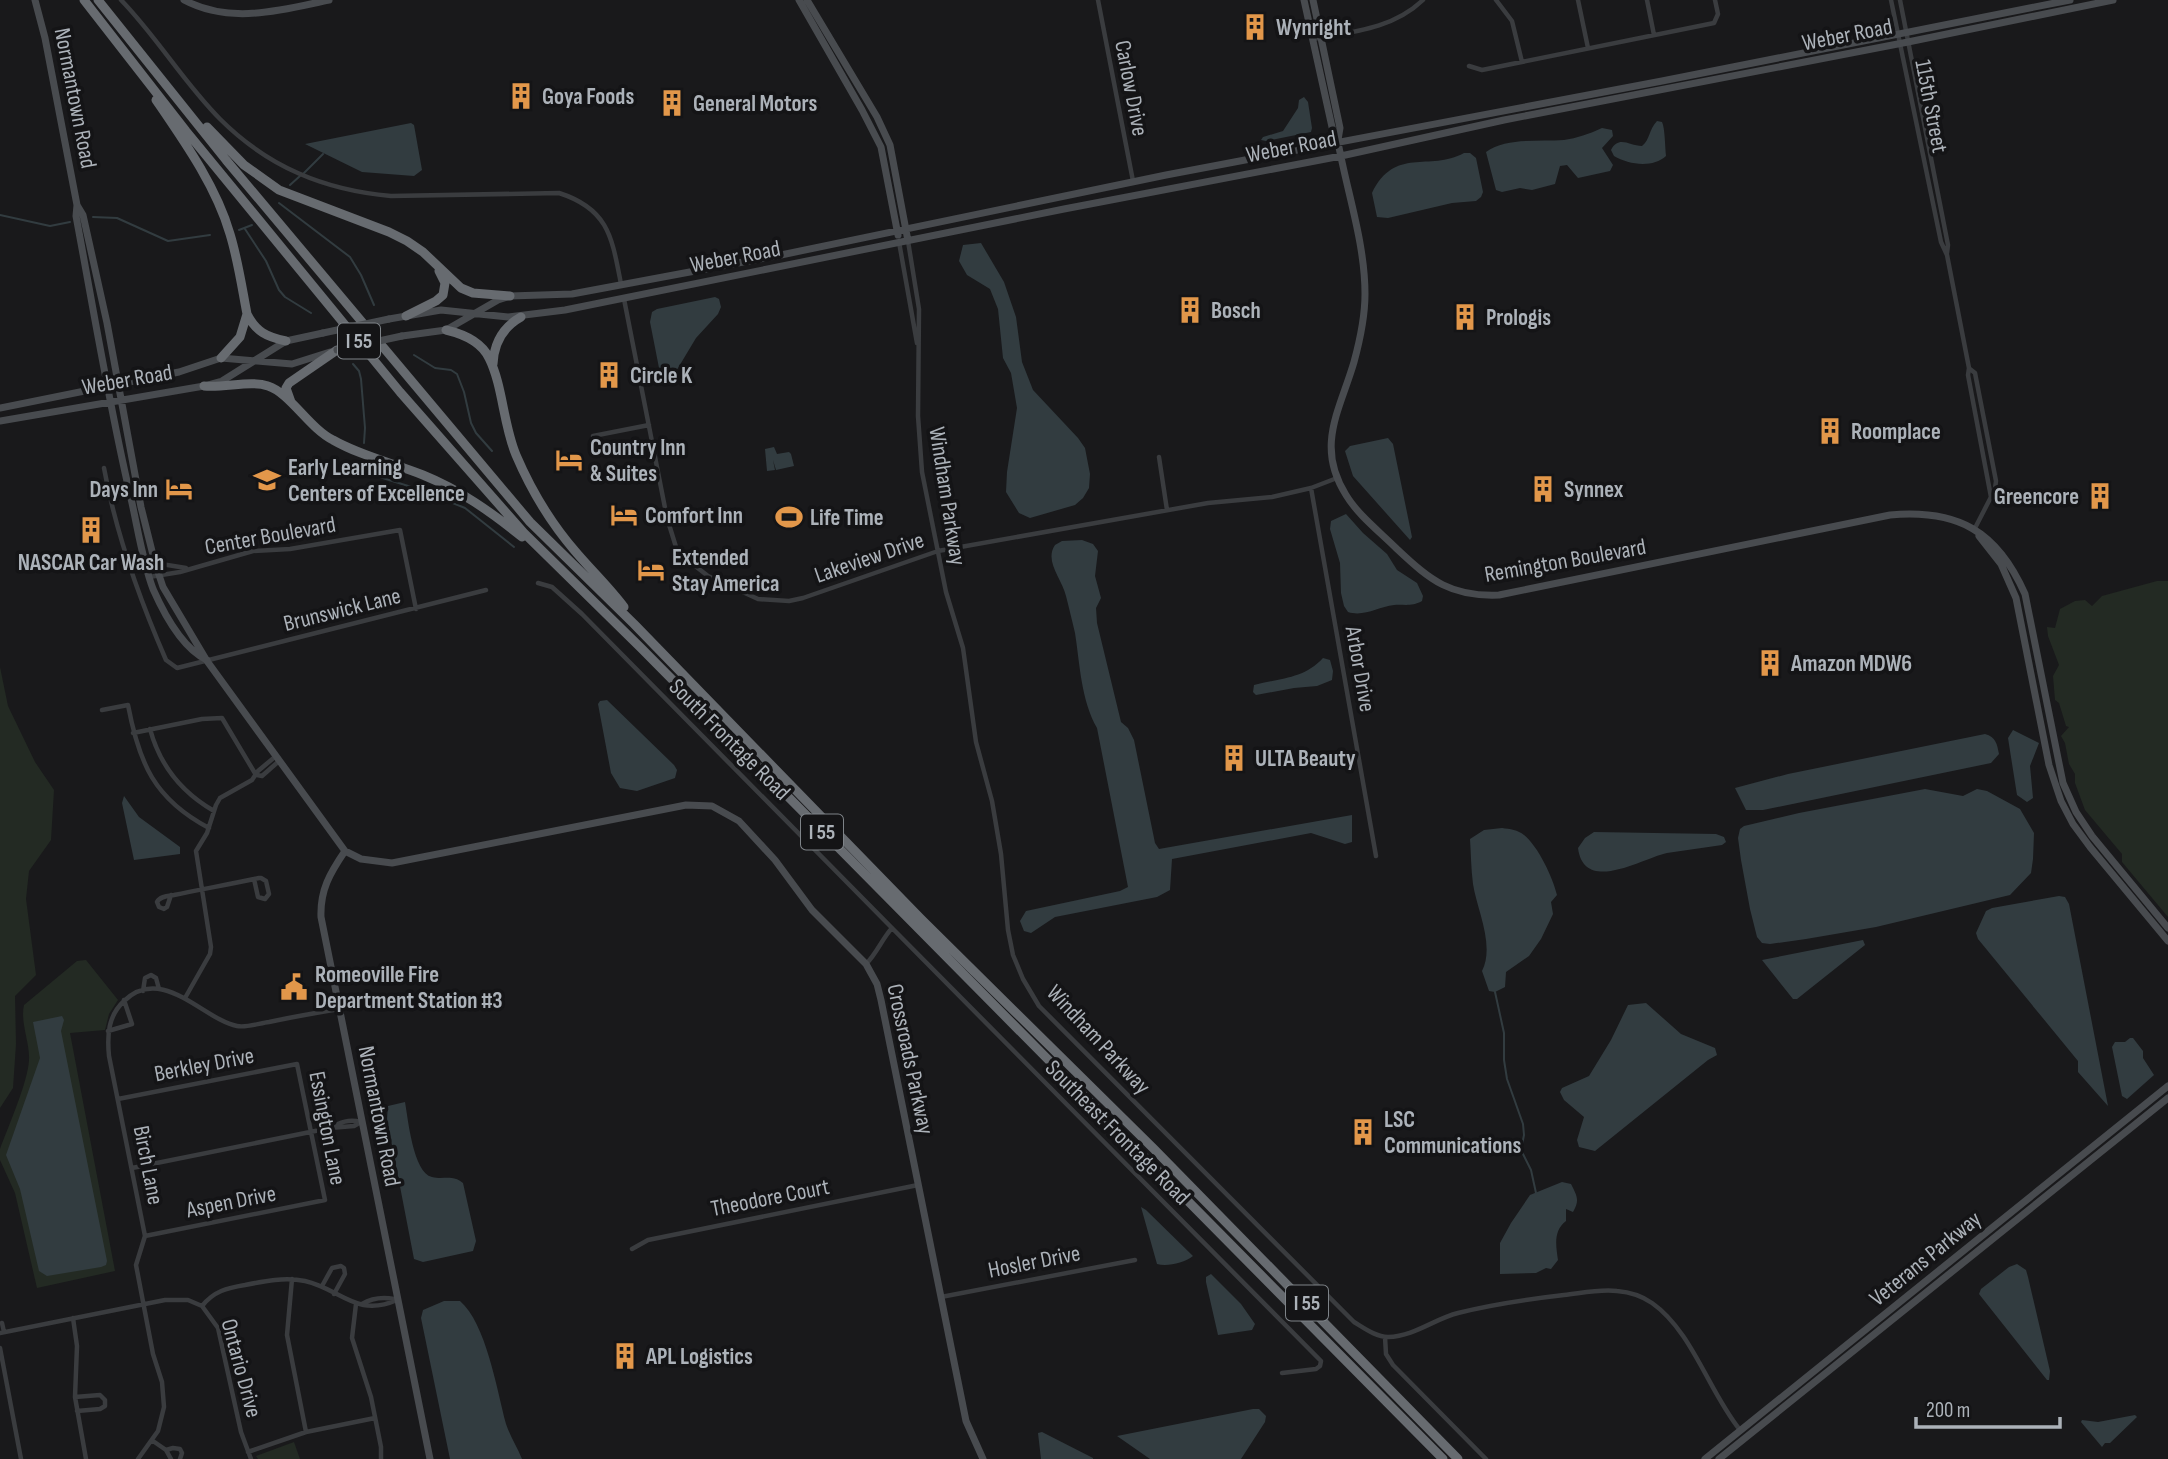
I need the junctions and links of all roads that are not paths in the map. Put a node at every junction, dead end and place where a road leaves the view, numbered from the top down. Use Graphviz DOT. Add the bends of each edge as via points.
graph roads {
  1 [pos="35,0"];
  2 [pos="84,0"];
  3 [pos="98,0"];
  4 [pos="184,0"];
  5 [pos="330,0"];
  6 [pos="799,0"];
  7 [pos="807,0"];
  8 [pos="1098,0"];
  9 [pos="1304,0"];
  10 [pos="1313,0"];
  11 [pos="1423,0"];
  12 [pos="1496,0"];
  13 [pos="1578,0"];
  14 [pos="1647,0"];
  15 [pos="1716,0"];
  16 [pos="1891,0"];
  17 [pos="1900,0"];
  18 [pos="2070,0"];
  19 [pos="2113,0"];
  20 [pos="124,1"];
  21 [pos="98,15"];
  22 [pos="1902,34"];
  23 [pos="1654,35"];
  24 [pos="1316,39"];
  25 [pos="1904,43"];
  26 [pos="1588,48"];
  27 [pos="1522,62"];
  28 [pos="1469,66"];
  29 [pos="167,85"];
  30 [pos="1338,142"];
  31 [pos="1341,156"];
  32 [pos="1133,182"];
  33 [pos="77,205"];
  34 [pos="901,231"];
  35 [pos="903,242"];
  36 [pos="433,262"];
  37 [pos="621,284"];
  38 [pos="510,296"];
  39 [pos="624,298"];
  40 [pos="475,313"];
  41 [pos="247,314"];
  42 [pos="406,316"];
  43 [pos="521,317"];
  44 [pos="446,330"];
  45 [pos="286,341"];
  46 [pos="918,348"];
  47 [pos="337,350"];
  48 [pos="221,358"];
  49 [pos="254,360"];
  50 [pos="493,365"];
  51 [pos="117,384"];
  52 [pos="108,386"];
  53 [pos="204,386"];
  54 [pos="120,400"];
  55 [pos="111,402"];
  56 [pos="294,407"];
  57 [pos="0,408"];
  58 [pos="0,421"];
  59 [pos="649,425"];
  60 [pos="593,436"];
  61 [pos="1159,457"];
  62 [pos="104,468"];
  63 [pos="1337,478"];
  64 [pos="1311,488"];
  65 [pos="1167,510"];
  66 [pos="1974,530"];
  67 [pos="938,551"];
  68 [pos="155,564"];
  69 [pos="187,568"];
  70 [pos="159,576"];
  71 [pos="149,577"];
  72 [pos="538,583"];
  73 [pos="486,590"];
  74 [pos="416,609"];
  75 [pos="634,624"];
  76 [pos="642,648"];
  77 [pos="207,661"];
  78 [pos="102,710"];
  79 [pos="150,729"];
  80 [pos="133,733"];
  81 [pos="277,759"];
  82 [pos="257,775"];
  83 [pos="214,811"];
  84 [pos="209,828"];
  85 [pos="345,851"];
  86 [pos="1376,856"];
  87 [pos="254,879"];
  88 [pos="201,890"];
  89 [pos="171,895"];
  90 [pos="892,928"];
  91 [pos="2168,928"];
  92 [pos="2168,941"];
  93 [pos="866,964"];
  94 [pos="159,989"];
  95 [pos="142,991"];
  96 [pos="185,998"];
  97 [pos="124,1000"];
  98 [pos="339,1009"];
  99 [pos="108,1031"];
  100 [pos="297,1064"];
  101 [pos="2168,1087"];
  102 [pos="2168,1098"];
  103 [pos="118,1099"];
  104 [pos="361,1122"];
  105 [pos="310,1132"];
  106 [pos="132,1168"];
  107 [pos="918,1185"];
  108 [pos="325,1200"];
  109 [pos="145,1236"];
  110 [pos="632,1249"];
  111 [pos="1135,1260"];
  112 [pos="292,1279"];
  113 [pos="321,1287"];
  114 [pos="334,1294"];
  115 [pos="941,1297"];
  116 [pos="397,1300"];
  117 [pos="144,1304"];
  118 [pos="359,1304"];
  119 [pos="202,1306"];
  120 [pos="73,1318"];
  121 [pos="2,1323"];
  122 [pos="2,1332"];
  123 [pos="1385,1337"];
  124 [pos="0,1348"];
  125 [pos="1282,1373"];
  126 [pos="75,1397"];
  127 [pos="76,1411"];
  128 [pos="375,1418"];
  129 [pos="1741,1430"];
  130 [pos="306,1432"];
  131 [pos="153,1441"];
  132 [pos="166,1450"];
  133 [pos="248,1452"];
  134 [pos="21,1459"];
  135 [pos="86,1459"];
  136 [pos="138,1459"];
  137 [pos="171,1459"];
  138 [pos="180,1459"];
  139 [pos="251,1459"];
  140 [pos="381,1459"];
  141 [pos="430,1459"];
  142 [pos="984,1459"];
  143 [pos="1443,1459"];
  144 [pos="1458,1459"];
  145 [pos="1486,1459"];
  146 [pos="1704,1459"];
  147 [pos="1719,1459"];
  1 -- 33 [label="street, Normantown Road"];
  2 -- 21 [label="highway, I 55"];
  3 -- 29 [label="highway, I 55"];
  4 -- 5 [label="street" via="238,15"];
  6 -- 34 [label="street" via="881,147"];
  7 -- 34 [label="street" via="890,145"];
  8 -- 32 [label="street, Carlow Drive"];
  9 -- 24 [label="street"];
  10 -- 24 [label="street"];
  11 -- 24 [label="street" via="1387,24"];
  12 -- 27 [label="street" via="1512,21"];
  13 -- 26 [label="street"];
  14 -- 23 [label="street"];
  15 -- 23 [label="street" via="1718,18 1714,23"];
  16 -- 22 [label="street"];
  17 -- 22 [label="street"];
  18 -- 22 [label="street, Weber Road"];
  19 -- 25 [label="street, Weber Road"];
  20 -- 37 [label="street" via="220,119 275,163 335,188 369,194 559,193 577,199 596,212 609,230"];
  21 -- 41 [label="highway" via="188,147 216,200 230,232"];
  21 -- 76 [label="highway, I 55" via="186,131 400,392 524,533"];
  22 -- 25 [label="street"];
  22 -- 25 [label="street"];
  22 -- 30 [label="street, Weber Road"];
  23 -- 26 [label="street"];
  24 -- 30 [label="street, Remington Boulevard" via="1340,128"];
  25 -- 31 [label="street, Weber Road"];
  25 -- 66 [label="street, 115th Street" via="1941,242 1995,473 1994,496"];
  26 -- 27 [label="street"];
  27 -- 28 [label="street" via="1482,70"];
  29 -- 36 [label="highway" via="262,179 312,204 389,232"];
  29 -- 75 [label="highway, I 55" via="530,522"];
  30 -- 31 [label="street, Remington Boulevard"];
  30 -- 32 [label="street, Weber Road"];
  31 -- 35 [label="street, Weber Road"];
  31 -- 63 [label="street, Remington Boulevard" via="1365,292 1359,345 1333,421 1331,454"];
  32 -- 34 [label="street, Weber Road"];
  33 -- 51 [label="street, Normantown Road" via="83,215"];
  33 -- 52 [label="street, Normantown Road"];
  34 -- 35 [label="street"];
  34 -- 37 [label="street, Weber Road"];
  35 -- 39 [label="street, Weber Road"];
  35 -- 46 [label="street"];
  35 -- 46 [label="street, Windham Parkway" via="919,309"];
  36 -- 38 [label="highway" via="461,288"];
  36 -- 42 [label="highway" via="444,283 443,295"];
  37 -- 38 [label="street, Weber Road" via="572,294"];
  38 -- 40 [label="street, Weber Road"];
  39 -- 43 [label="street, Weber Road"];
  39 -- 59 [label="street, Lakeview Drive"];
  40 -- 42 [label="street, Weber Road" via="442,310"];
  40 -- 43 [label="street, Weber Road"];
  40 -- 44 [label="street, Weber Road"];
  41 -- 45 [label="highway" via="258,331"];
  41 -- 48 [label="highway" via="240,337"];
  42 -- 45 [label="street, Weber Road, bridge"];
  43 -- 50 [label="highway" via="499,338"];
  44 -- 47 [label="street, Weber Road, bridge"];
  44 -- 50 [label="highway" via="461,333 481,346"];
  45 -- 49 [label="street, Weber Road"];
  46 -- 67 [label="street, Windham Parkway" via="920,458"];
  47 -- 49 [label="street, Weber Road" via="292,363"];
  47 -- 56 [label="highway" via="289,383 287,394"];
  48 -- 49 [label="street, Weber Road"];
  48 -- 51 [label="street, Weber Road" via="180,372"];
  49 -- 53 [label="street, Weber Road" via="222,381"];
  50 -- 75 [label="highway" via="506,430 526,479 545,512"];
  51 -- 52 [label="street, Weber Road"];
  51 -- 54 [label="street, Normantown Road"];
  52 -- 55 [label="street, Normantown Road"];
  52 -- 57 [label="street, Weber Road"];
  53 -- 54 [label="street, Weber Road"];
  53 -- 56 [label="highway" via="262,384 276,389"];
  54 -- 55 [label="street, Weber Road"];
  54 -- 68 [label="street, Normantown Road"];
  55 -- 58 [label="street, Weber Road"];
  55 -- 71 [label="street, Normantown Road"];
  56 -- 76 [label="highway" via="331,439 425,476 488,509"];
  59 -- 60 [label="street"];
  59 -- 67 [label="street, Lakeview Drive" via="676,547 699,571 758,599 803,598"];
  61 -- 65 [label="street"];
  62 -- 77 [label="street, Brunswick Lane" via="131,572 166,660 177,668"];
  63 -- 64 [label="street, Lakeview Drive"];
  63 -- 66 [label="street, Remington Boulevard" via="1358,510 1421,572 1438,584 1476,596 1890,515 1944,516"];
  64 -- 65 [label="street, Lakeview Drive"];
  64 -- 86 [label="street, Arbor Drive"];
  65 -- 67 [label="street, Lakeview Drive"];
  66 -- 91 [label="street, Remington Boulevard" via="2000,550 2025,594 2060,771 2076,812"];
  66 -- 92 [label="street, Remington Boulevard" via="2001,564 2016,598 2049,765 2061,801 2090,847"];
  67 -- 123 [label="street, Windham Parkway" via="963,649 972,724 1001,854 1008,930 1023,979 1059,1028 1354,1322"];
  68 -- 69 [label="street, Center Boulevard"];
  68 -- 70 [label="street, Normantown Road"];
  69 -- 70 [label="street, Center Boulevard"];
  69 -- 74 [label="street, Center Boulevard" via="253,551 290,550 400,530"];
  70 -- 71 [label="street, Center Boulevard"];
  70 -- 77 [label="street, Normantown Road"];
  71 -- 77 [label="street, Normantown Road" via="176,629 195,654"];
  72 -- 90 [label="street, South Frontage Road" via="552,587 582,614"];
  73 -- 74 [label="street, Brunswick Lane"];
  74 -- 77 [label="street, Brunswick Lane"];
  75 -- 144 [label="highway, I 55"];
  76 -- 143 [label="highway, I 55"];
  77 -- 81 [label="street, Normantown Road"];
  78 -- 80 [label="street" via="128,705"];
  79 -- 80 [label="street"];
  79 -- 82 [label="street" via="222,718"];
  79 -- 83 [label="street" via="170,774"];
  80 -- 84 [label="street" via="157,785"];
  81 -- 82 [label="street" via="262,776"];
  81 -- 85 [label="street, Normantown Road"];
  82 -- 83 [label="street" via="220,799"];
  83 -- 84 [label="street"];
  84 -- 88 [label="street" via="196,851"];
  85 -- 93 [label="street, Crossroads Parkway" via="362,859 392,863 686,805 712,806 739,821 812,910"];
  85 -- 98 [label="street, Normantown Road" via="321,897"];
  87 -- 87 [label="street" via="266,881 269,894 265,899 257,895"];
  87 -- 88 [label="street"];
  88 -- 89 [label="street"];
  88 -- 96 [label="street" via="210,954"];
  90 -- 93 [label="street"];
  90 -- 125 [label="street, Southeast Frontage Road" via="1321,1361 1316,1369"];
  93 -- 107 [label="street, Crossroads Parkway" via="881,1000"];
  94 -- 95 [label="street"];
  94 -- 95 [label="street" via="151,975 145,978"];
  94 -- 96 [label="street"];
  95 -- 97 [label="street"];
  96 -- 98 [label="street" via="236,1026"];
  97 -- 99 [label="street"];
  97 -- 99 [label="street" via="132,1024"];
  98 -- 104 [label="street, Normantown Road"];
  99 -- 103 [label="street, Birch Lane"];
  100 -- 103 [label="street, Berkley Drive"];
  100 -- 105 [label="street, Essington Lane"];
  101 -- 129 [label="street, Veterans Parkway"];
  102 -- 147 [label="street, Veterans Parkway"];
  103 -- 106 [label="street, Birch Lane"];
  104 -- 105 [label="street" via="353,1120"];
  104 -- 116 [label="street, Normantown Road"];
  105 -- 106 [label="street"];
  105 -- 108 [label="street, Essington Lane"];
  106 -- 109 [label="street, Birch Lane"];
  107 -- 110 [label="street, Theodore Court" via="648,1240"];
  107 -- 115 [label="street, Crossroads Parkway"];
  108 -- 109 [label="street, Aspen Drive"];
  109 -- 117 [label="street, Birch Lane" via="136,1265"];
  111 -- 115 [label="street, Hosler Drive"];
  112 -- 113 [label="street"];
  112 -- 119 [label="street" via="228,1288"];
  112 -- 130 [label="street" via="288,1335"];
  113 -- 114 [label="street"];
  113 -- 114 [label="street" via="332,1268 344,1268"];
  114 -- 118 [label="street"];
  115 -- 142 [label="street, Crossroads Parkway" via="966,1421"];
  116 -- 118 [label="street" via="368,1307"];
  116 -- 141 [label="street, Normantown Road"];
  117 -- 119 [label="street, Ontario Drive" via="176,1299"];
  117 -- 120 [label="street, Ontario Drive"];
  117 -- 131 [label="street, Birch Lane" via="164,1392 162,1420"];
  118 -- 128 [label="street" via="352,1338"];
  119 -- 133 [label="street, Ontario Drive" via="218,1328"];
  120 -- 122 [label="street, Ontario Drive"];
  120 -- 126 [label="street"];
  121 -- 122 [label="street"];
  123 -- 129 [label="street" via="1407,1335 1456,1313 1536,1298 1601,1290 1637,1295 1652,1302 1681,1334"];
  123 -- 145 [label="street" via="1386,1354 1393,1364"];
  124 -- 134 [label="street"];
  126 -- 127 [label="street"];
  126 -- 127 [label="street" via="100,1395 105,1400 100,1409"];
  127 -- 135 [label="street"];
  128 -- 130 [label="street"];
  128 -- 140 [label="street"];
  129 -- 146 [label="street, Veterans Parkway"];
  130 -- 133 [label="street"];
  131 -- 132 [label="street"];
  131 -- 136 [label="street"];
  132 -- 137 [label="street"];
  132 -- 138 [label="street" via="180,1449"];
  133 -- 139 [label="street, Ontario Drive"];
}
